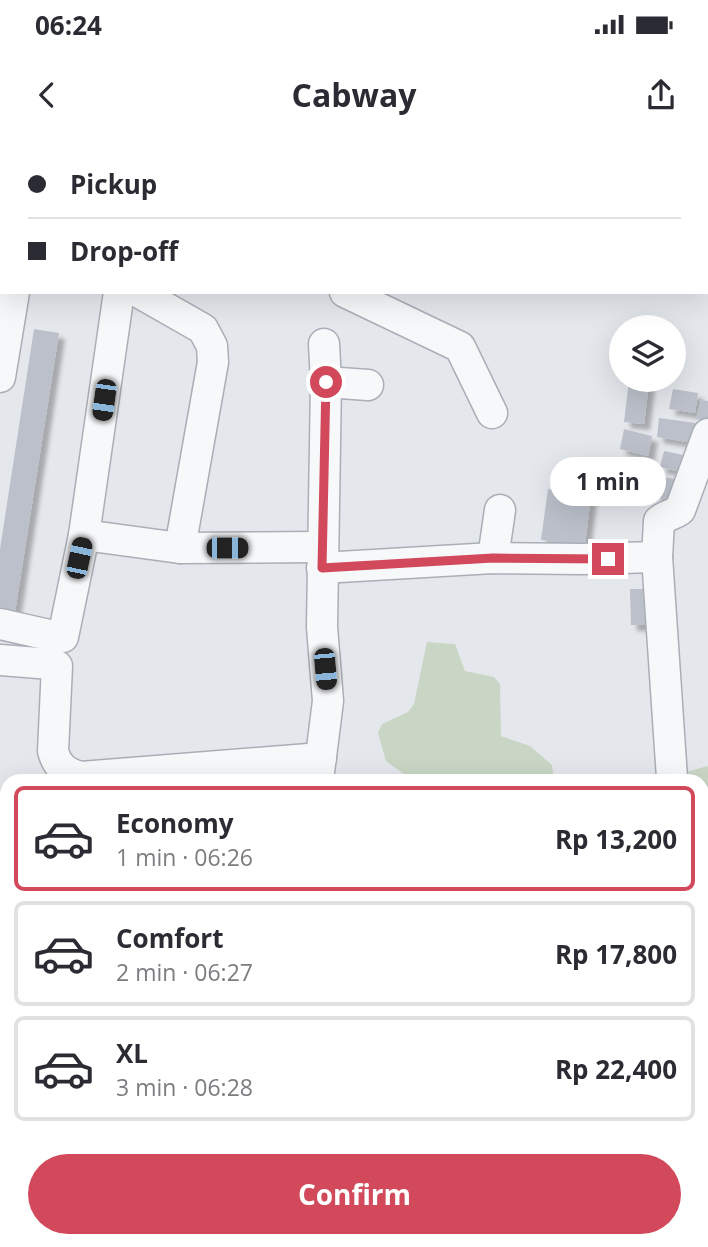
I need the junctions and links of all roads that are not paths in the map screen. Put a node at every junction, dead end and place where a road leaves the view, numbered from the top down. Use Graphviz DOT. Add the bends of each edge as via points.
graph roads {
  1 [pos="14,294"];
  2 [pos="119,294"];
  3 [pos="142,294"];
  4 [pos="349,294"];
  5 [pos="324,344"];
  6 [pos="0,377"];
  7 [pos="326,382"];
  8 [pos="368,385"];
  9 [pos="492,413"];
  10 [pos="708,434"];
  11 [pos="500,510"];
  12 [pos="84,535"];
  13 [pos="180,548"];
  14 [pos="657,557"];
  15 [pos="322,558"];
  16 [pos="493,558"];
  17 [pos="0,624"];
  18 [pos="57,651"];
  19 [pos="0,660"];
  20 [pos="319,769"];
  21 [pos="68,774"];
  22 [pos="170,774"];
  23 [pos="672,774"];
  1 -- 6 [label="street"];
  2 -- 12 [label="street"];
  3 -- 13 [label="street" via="203,329 212,346"];
  4 -- 9 [label="street" via="460,347"];
  5 -- 7 [label="street"];
  7 -- 8 [label="street"];
  7 -- 15 [label="street"];
  10 -- 14 [label="street" via="680,510 659,521"];
  11 -- 16 [label="street"];
  12 -- 13 [label="street"];
  12 -- 18 [label="street"];
  13 -- 15 [label="street"];
  14 -- 16 [label="street"];
  14 -- 23 [label="street"];
  15 -- 16 [label="street"];
  15 -- 20 [label="street" via="328,701"];
  17 -- 18 [label="street"];
  18 -- 19 [label="street"];
  18 -- 21 [label="street" via="53,751"];
  20 -- 22 [label="street"];
}
